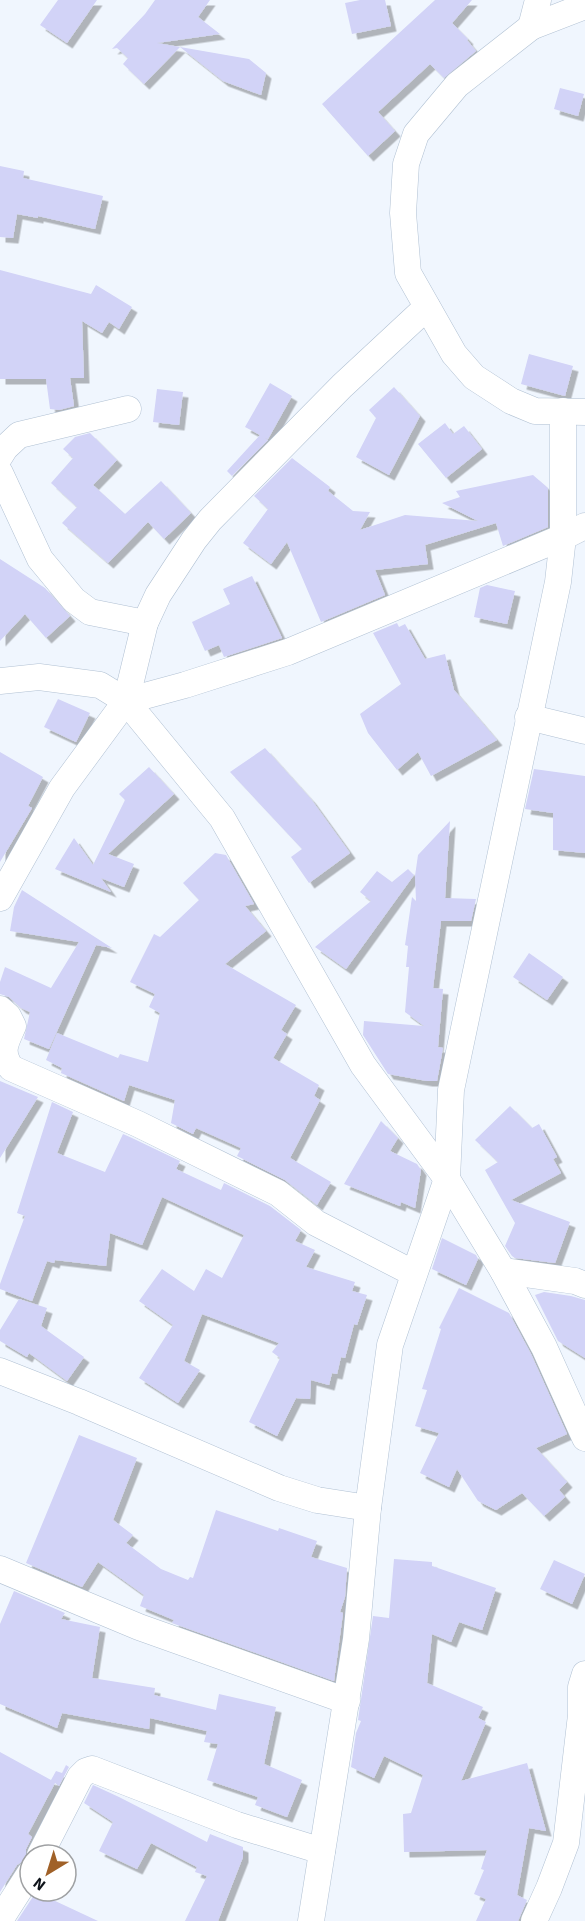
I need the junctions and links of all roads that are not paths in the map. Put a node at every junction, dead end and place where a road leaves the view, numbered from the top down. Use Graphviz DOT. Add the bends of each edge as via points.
graph roads {
  1 [pos="538,0"];
  2 [pos="585,6"];
  3 [pos="531,27"];
  4 [pos="427,307"];
  5 [pos="128,409"];
  6 [pos="574,412"];
  7 [pos="0,456"];
  8 [pos="0,473"];
  9 [pos="574,531"];
  10 [pos="146,623"];
  11 [pos="0,681"];
  12 [pos="126,700"];
  13 [pos="528,717"];
  14 [pos="585,731"];
  15 [pos="0,898"];
  16 [pos="0,1009"];
  17 [pos="447,1179"];
  18 [pos="503,1271"];
  19 [pos="413,1273"];
  20 [pos="585,1285"];
  21 [pos="0,1371"];
  22 [pos="585,1438"];
  23 [pos="368,1508"];
  24 [pos="0,1569"];
  25 [pos="585,1674"];
  26 [pos="347,1701"];
  27 [pos="46,1843"];
  28 [pos="322,1851"];
  29 [pos="18,1892"];
  30 [pos="0,1920"];
  31 [pos="311,1921"];
  32 [pos="534,1921"];
  1 -- 3 [label="street"];
  2 -- 3 [label="street"];
  3 -- 4 [label="street" via="458,85 416,134 406,164 403,213 408,273"];
  4 -- 6 [label="street" via="454,354 474,377 535,411"];
  4 -- 10 [label="street" via="342,386 210,520 158,595"];
  5 -- 7 [label="street" via="19,435"];
  6 -- 9 [label="street"];
  8 -- 10 [label="street" via="40,558 74,600 90,612"];
  9 -- 12 [label="street" via="288,652"];
  9 -- 13 [label="street" via="558,582"];
  10 -- 12 [label="street"];
  11 -- 12 [label="street" via="39,676 100,685"];
  12 -- 15 [label="street" via="62,788"];
  12 -- 17 [label="street" via="222,818 362,1064"];
  13 -- 14 [label="street"];
  13 -- 17 [label="street" via="452,1090"];
  16 -- 19 [label="street" via="13,1026 1,1051 11,1068 138,1124 278,1193 316,1223"];
  17 -- 18 [label="street"];
  17 -- 19 [label="street"];
  18 -- 20 [label="street"];
  18 -- 22 [label="street" via="544,1347"];
  19 -- 23 [label="street" via="390,1345"];
  21 -- 23 [label="street" via="279,1488 317,1500"];
  23 -- 26 [label="street"];
  24 -- 26 [label="street" via="139,1627"];
  25 -- 32 [label="street" via="566,1842"];
  26 -- 28 [label="street"];
  27 -- 28 [label="street" via="80,1777 92,1769 237,1825"];
  28 -- 31 [label="street"];
  29 -- 30 [label="street"];
}
